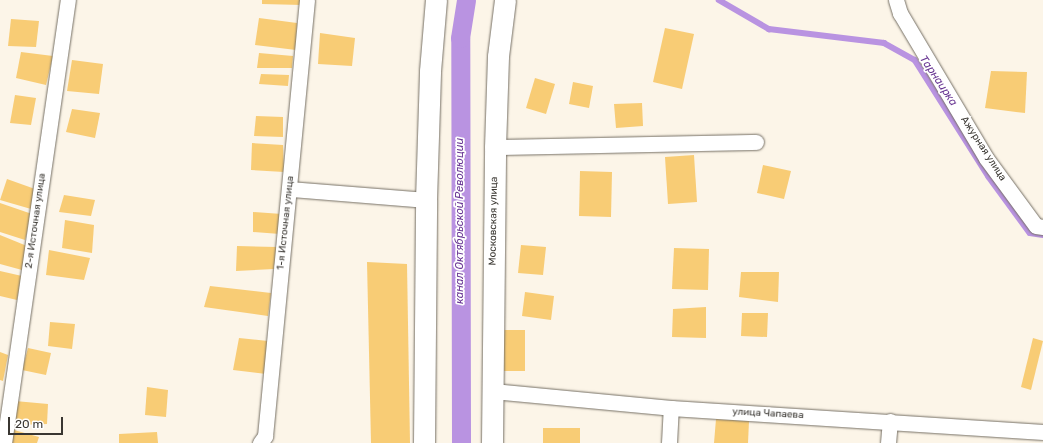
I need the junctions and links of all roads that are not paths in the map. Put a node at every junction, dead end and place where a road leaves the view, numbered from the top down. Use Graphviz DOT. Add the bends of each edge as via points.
graph roads {
  1 [pos="68,0"];
  2 [pos="306,0"];
  3 [pos="436,0"];
  4 [pos="505,0"];
  5 [pos="896,0"];
  6 [pos="756,142"];
  7 [pos="495,147"];
  8 [pos="290,189"];
  9 [pos="426,200"];
  10 [pos="1043,227"];
  11 [pos="492,392"];
  12 [pos="671,408"];
  13 [pos="890,421"];
  14 [pos="1043,432"];
  15 [pos="4,443"];
  16 [pos="260,443"];
  17 [pos="424,443"];
  18 [pos="492,443"];
  19 [pos="669,443"];
  20 [pos="888,443"];
  1 -- 15 [label="street, 2-я Источная улица"];
  2 -- 8 [label="street, 1-я Источная улица"];
  3 -- 9 [label="main road" via="430,71"];
  4 -- 7 [label="main road, Московская улица" via="498,56"];
  5 -- 10 [label="street, Ажурная улица" via="900,12 986,158 1036,226"];
  6 -- 7 [label="street"];
  7 -- 11 [label="main road, Московская улица"];
  8 -- 9 [label="street"];
  8 -- 16 [label="street, 1-я Источная улица" via="266,436"];
  9 -- 17 [label="main road"];
  11 -- 12 [label="street, улица Чапаева"];
  11 -- 18 [label="main road, Московская улица"];
  12 -- 13 [label="street, улица Чапаева"];
  12 -- 19 [label="street"];
  13 -- 14 [label="street, улица Чапаева"];
  13 -- 20 [label="street"];
}
